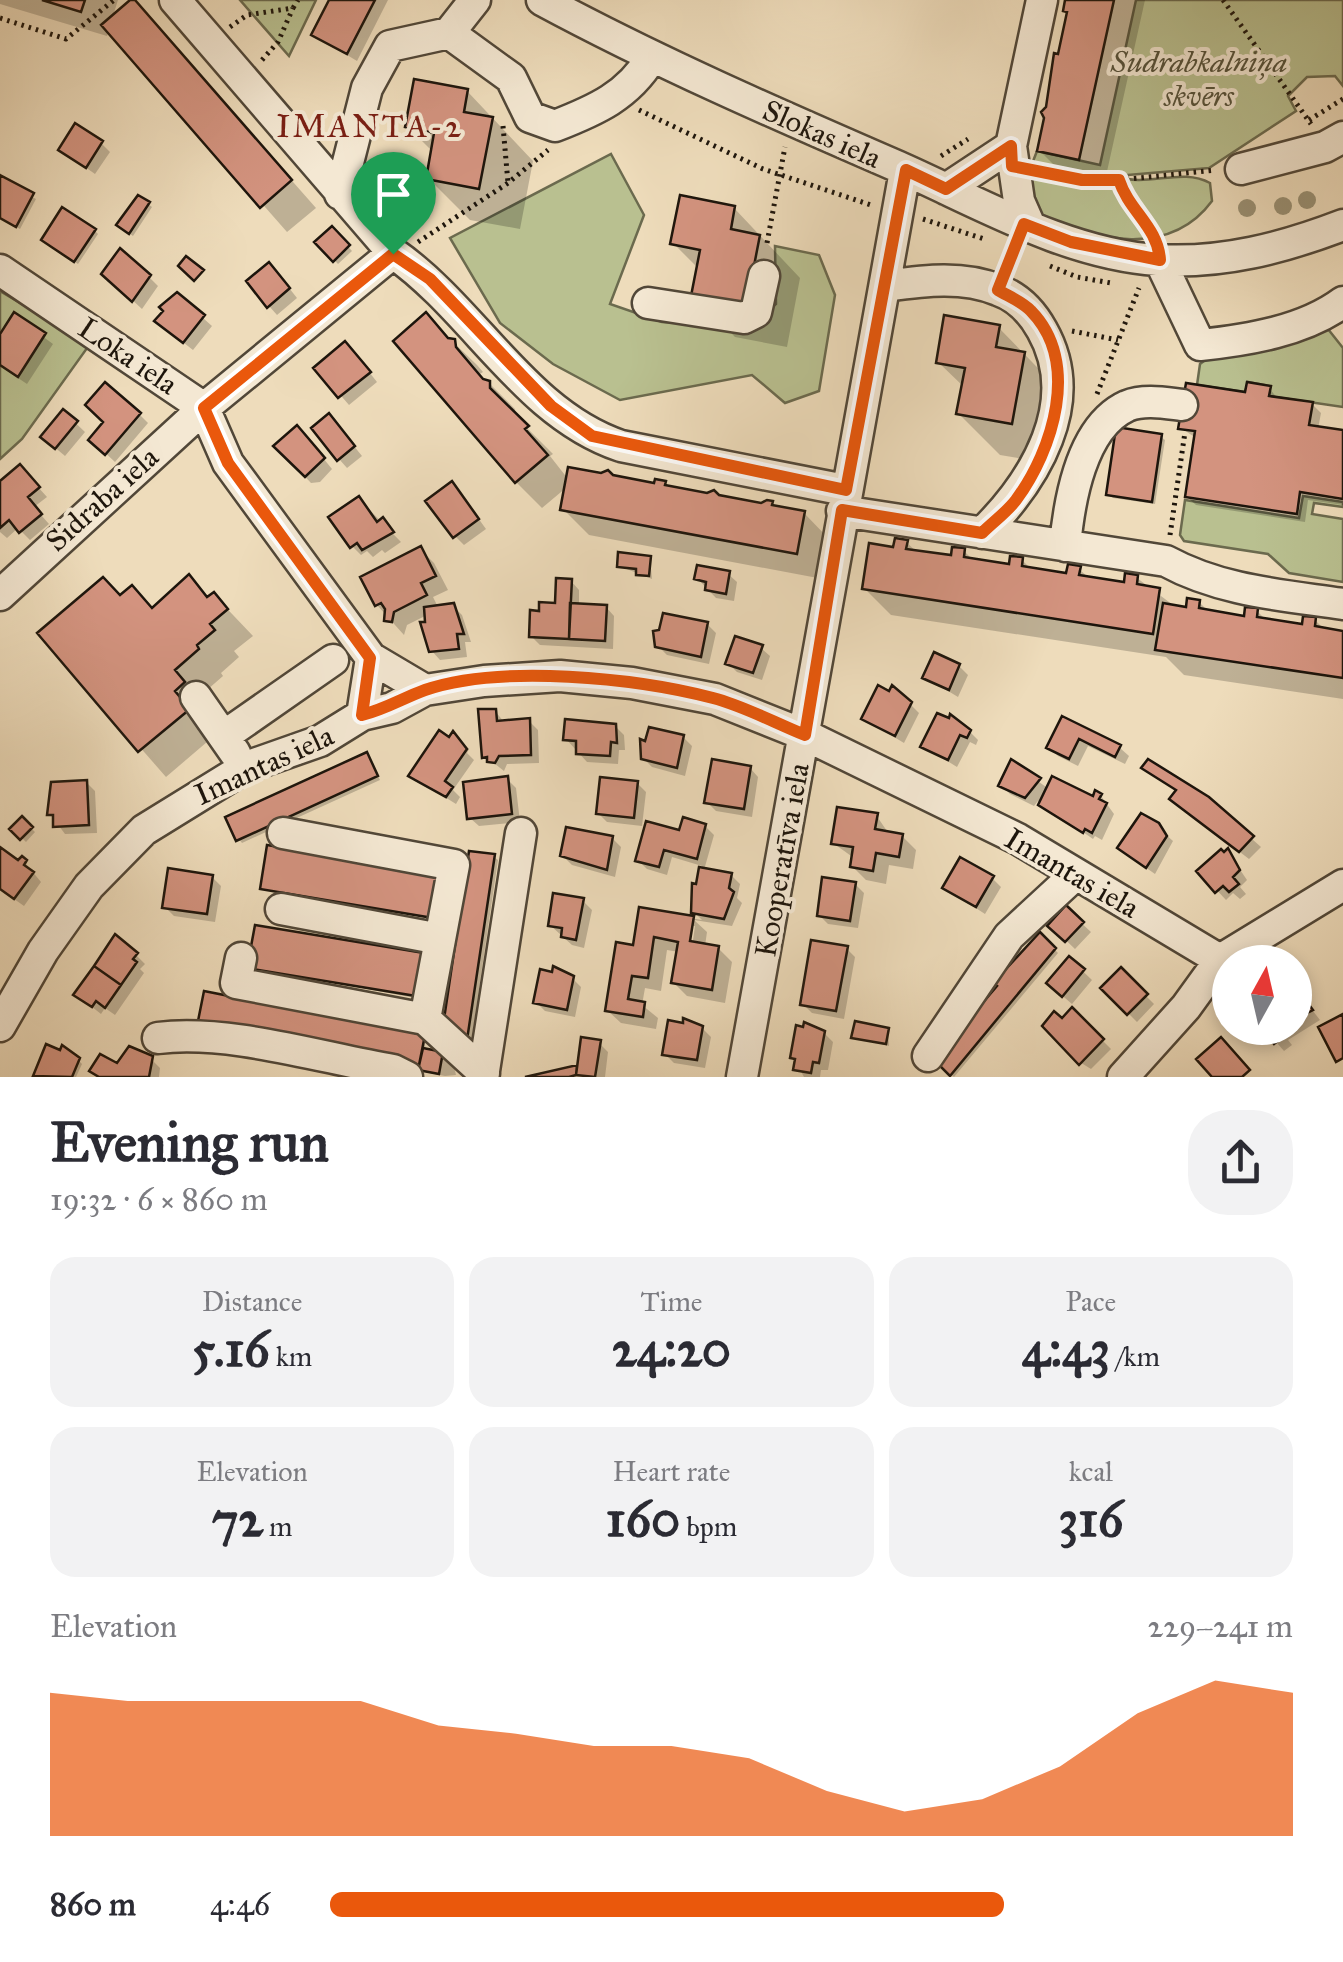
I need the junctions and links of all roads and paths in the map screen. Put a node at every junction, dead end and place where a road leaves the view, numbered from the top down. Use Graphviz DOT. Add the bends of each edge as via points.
graph roads {
  1 [pos="114,0"];
  2 [pos="175,0"];
  3 [pos="298,0"];
  4 [pos="475,0"];
  5 [pos="542,0"];
  6 [pos="1042,0"];
  7 [pos="1223,0"];
  8 [pos="293,8"];
  9 [pos="0,18"];
  10 [pos="450,33"];
  11 [pos="210,41"];
  12 [pos="651,58"];
  13 [pos="243,80"];
  14 [pos="616,98"];
  15 [pos="1343,99"];
  16 [pos="1302,110"];
  17 [pos="790,120"];
  18 [pos="1309,120"];
  19 [pos="555,126"];
  20 [pos="1343,137"];
  21 [pos="1012,156"];
  22 [pos="1241,169"];
  23 [pos="906,170"];
  24 [pos="1210,170"];
  25 [pos="780,176"];
  26 [pos="1119,180"];
  27 [pos="946,189"];
  28 [pos="340,194"];
  29 [pos="898,213"];
  30 [pos="1027,225"];
  31 [pos="1343,225"];
  32 [pos="766,244"];
  33 [pos="393,254"];
  34 [pos="1160,260"];
  35 [pos="0,270"];
  36 [pos="764,276"];
  37 [pos="885,286"];
  38 [pos="998,290"];
  39 [pos="1343,302"];
  40 [pos="648,303"];
  41 [pos="1039,325"];
  42 [pos="1118,340"];
  43 [pos="204,408"];
  44 [pos="1184,418"];
  45 [pos="844,500"];
  46 [pos="982,533"];
  47 [pos="1065,546"];
  48 [pos="1166,561"];
  49 [pos="0,595"];
  50 [pos="1343,604"];
  51 [pos="370,658"];
  52 [pos="334,660"];
  53 [pos="425,690"];
  54 [pos="196,697"];
  55 [pos="362,715"];
  56 [pos="805,735"];
  57 [pos="224,736"];
  58 [pos="246,768"];
  59 [pos="283,833"];
  60 [pos="521,833"];
  61 [pos="1076,874"];
  62 [pos="1343,885"];
  63 [pos="281,909"];
  64 [pos="440,940"];
  65 [pos="1245,945"];
  66 [pos="1212,955"];
  67 [pos="241,958"];
  68 [pos="1212,971"];
  69 [pos="425,1019"];
  70 [pos="0,1026"];
  71 [pos="158,1038"];
  72 [pos="928,1056"];
  73 [pos="484,1075"];
  74 [pos="406,1077"];
  75 [pos="742,1077"];
  76 [pos="1123,1077"];
  1 -- 9 [label="path" via="66,39"];
  2 -- 11 [label="street"];
  3 -- 8 [label="path"];
  4 -- 10 [label="street"];
  5 -- 12 [label="street, Slokas iela"];
  6 -- 21 [label="street"];
  7 -- 16 [label="path"];
  8 -- 11 [label="path" via="248,15"];
  8 -- 13 [label="path" via="278,42"];
  10 -- 19 [label="street" via="511,78 530,117"];
  10 -- 28 [label="street" via="390,46 367,88"];
  11 -- 13 [label="street"];
  12 -- 14 [label="street"];
  12 -- 17 [label="street, Slokas iela"];
  13 -- 28 [label="street"];
  14 -- 19 [label="street"];
  14 -- 25 [label="path"];
  15 -- 18 [label="path"];
  17 -- 23 [label="street, Slokas iela"];
  17 -- 25 [label="path"];
  19 -- 33 [label="path" via="556,144 508,183"];
  20 -- 22 [label="street"];
  21 -- 26 [label="path" via="1082,180"];
  21 -- 27 [label="street"];
  21 -- 30 [label="street"];
  23 -- 27 [label="street, Slokas iela"];
  23 -- 29 [label="street, Kooperatīva iela"];
  24 -- 26 [label="path"];
  25 -- 29 [label="path"];
  25 -- 32 [label="path"];
  26 -- 34 [label="path" via="1159,240"];
  27 -- 30 [label="street, Slokas iela"];
  28 -- 33 [label="street"];
  29 -- 37 [label="street, Kooperatīva iela"];
  30 -- 34 [label="street, Slokas iela" via="1086,246"];
  30 -- 38 [label="path"];
  31 -- 34 [label="street, Slokas iela" via="1289,246 1229,258"];
  33 -- 43 [label="street, Sidraba iela"];
  33 -- 45 [label="street" via="430,279 551,406 592,436"];
  34 -- 39 [label="street" via="1200,345 1297,326"];
  35 -- 43 [label="street, Loka iela"];
  36 -- 40 [label="street" via="756,312 744,318"];
  37 -- 38 [label="street" via="943,279"];
  37 -- 45 [label="street, Kooperatīva iela"];
  38 -- 41 [label="street" via="1032,312"];
  41 -- 42 [label="path"];
  41 -- 46 [label="street" via="1050,343 1059,401 1016,499"];
  43 -- 49 [label="street, Sidraba iela"];
  43 -- 51 [label="street, Loka iela" via="228,463"];
  44 -- 47 [label="street" via="1155,401 1128,406 1109,420 1090,444"];
  44 -- 48 [label="path"];
  45 -- 46 [label="street"];
  45 -- 56 [label="street, Kooperatīva iela"];
  46 -- 47 [label="street"];
  47 -- 48 [label="street"];
  48 -- 50 [label="street" via="1235,588"];
  51 -- 53 [label="street, Loka iela"];
  51 -- 55 [label="street"];
  52 -- 57 [label="street"];
  53 -- 55 [label="street, Imantas iela"];
  53 -- 56 [label="street, Imantas iela" via="560,676 632,683 715,698"];
  54 -- 57 [label="street"];
  55 -- 58 [label="street, Imantas iela" via="320,741"];
  56 -- 61 [label="street, Imantas iela"];
  56 -- 75 [label="street, Kooperatīva iela"];
  57 -- 58 [label="street"];
  58 -- 70 [label="street, Imantas iela" via="144,830 88,886"];
  59 -- 64 [label="street" via="454,866"];
  60 -- 73 [label="street"];
  61 -- 66 [label="street, Imantas iela"];
  61 -- 72 [label="street" via="1009,936"];
  62 -- 65 [label="street"];
  63 -- 64 [label="street"];
  64 -- 69 [label="street"];
  67 -- 69 [label="street" via="236,983"];
  68 -- 76 [label="street"];
  69 -- 73 [label="street"];
  71 -- 74 [label="street" via="220,1040"];
}
